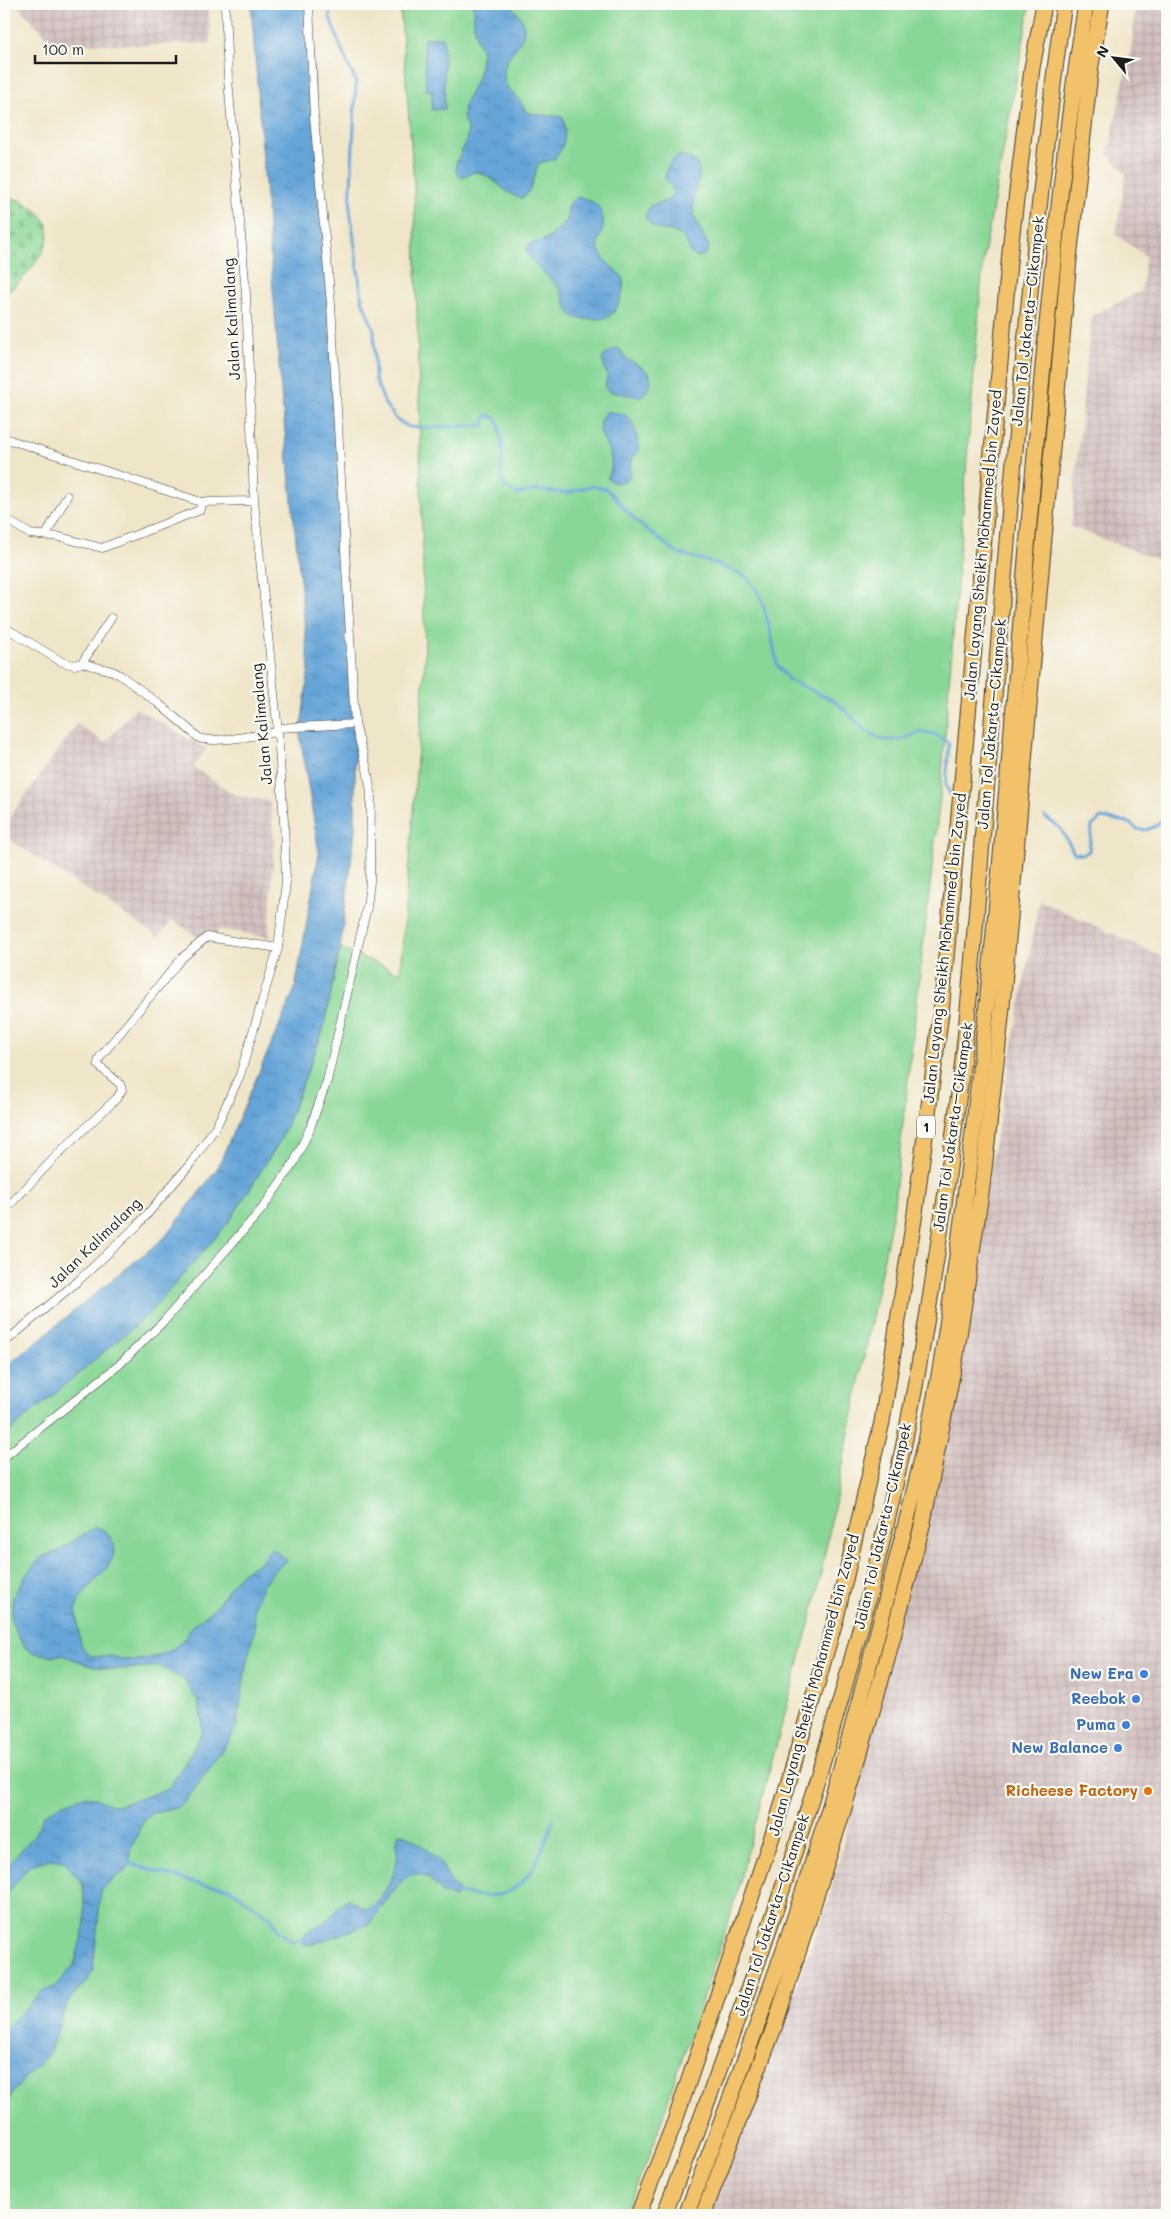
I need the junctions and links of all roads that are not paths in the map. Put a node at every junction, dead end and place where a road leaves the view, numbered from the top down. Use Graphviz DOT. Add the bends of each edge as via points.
graph roads {
  1 [pos="225,4"];
  2 [pos="309,4"];
  3 [pos="1044,4"];
  4 [pos="1064,4"];
  5 [pos="1086,4"];
  6 [pos="1102,4"];
  7 [pos="4,438"];
  8 [pos="67,496"];
  9 [pos="254,501"];
  10 [pos="202,502"];
  11 [pos="4,518"];
  12 [pos="46,536"];
  13 [pos="111,618"];
  14 [pos="4,627"];
  15 [pos="82,663"];
  16 [pos="355,724"];
  17 [pos="278,730"];
  18 [pos="278,948"];
  19 [pos="4,1211"];
  20 [pos="4,1343"];
  21 [pos="4,1457"];
  22 [pos="638,2215"];
  23 [pos="664,2215"];
  24 [pos="686,2215"];
  25 [pos="703,2215"];
  1 -- 9 [label="street, Jalan Kalimalang" via="246,294"];
  2 -- 16 [label="street" via="314,118 331,304"];
  3 -- 22 [label="highway, Jalan Layang Sheikh Mohammed bin Zayed / 1" via="1032,68 1011,241 940,1013 915,1213 882,1422 836,1618 777,1822 675,2121"];
  4 -- 23 [label="highway, Jalan Tol Jakarta–Cikampek / 1" via="1024,339 967,1020 942,1216 910,1413 886,1525 802,1828 772,1923"];
  5 -- 24 [label="highway, Jalan Tol Jakarta–Cikampek" via="1056,228 980,1087 961,1236 932,1414 914,1497 869,1667 804,1889 767,2000"];
  6 -- 25 [label="highway" via="1091,65 1068,269 1001,1018 982,1187 956,1355 923,1522 844,1808 775,2025"];
  7 -- 10 [label="street"];
  8 -- 12 [label="street"];
  9 -- 10 [label="street"];
  9 -- 17 [label="street, Jalan Kalimalang"];
  10 -- 12 [label="street" via="200,510 102,548"];
  11 -- 12 [label="street" via="30,534"];
  13 -- 15 [label="street"];
  14 -- 15 [label="street" via="62,662"];
  15 -- 17 [label="street" via="120,675 158,702 199,738 227,738"];
  16 -- 17 [label="street"];
  16 -- 21 [label="street" via="371,792 369,893 327,1081 295,1161 262,1209 139,1345 119,1365"];
  17 -- 18 [label="street, Jalan Kalimalang" via="286,882"];
  18 -- 19 [label="street" via="207,937 182,958 100,1057 99,1066 120,1084 122,1090 117,1098"];
  18 -- 20 [label="street, Jalan Kalimalang" via="233,1091 217,1124 191,1163 138,1225"];
}
